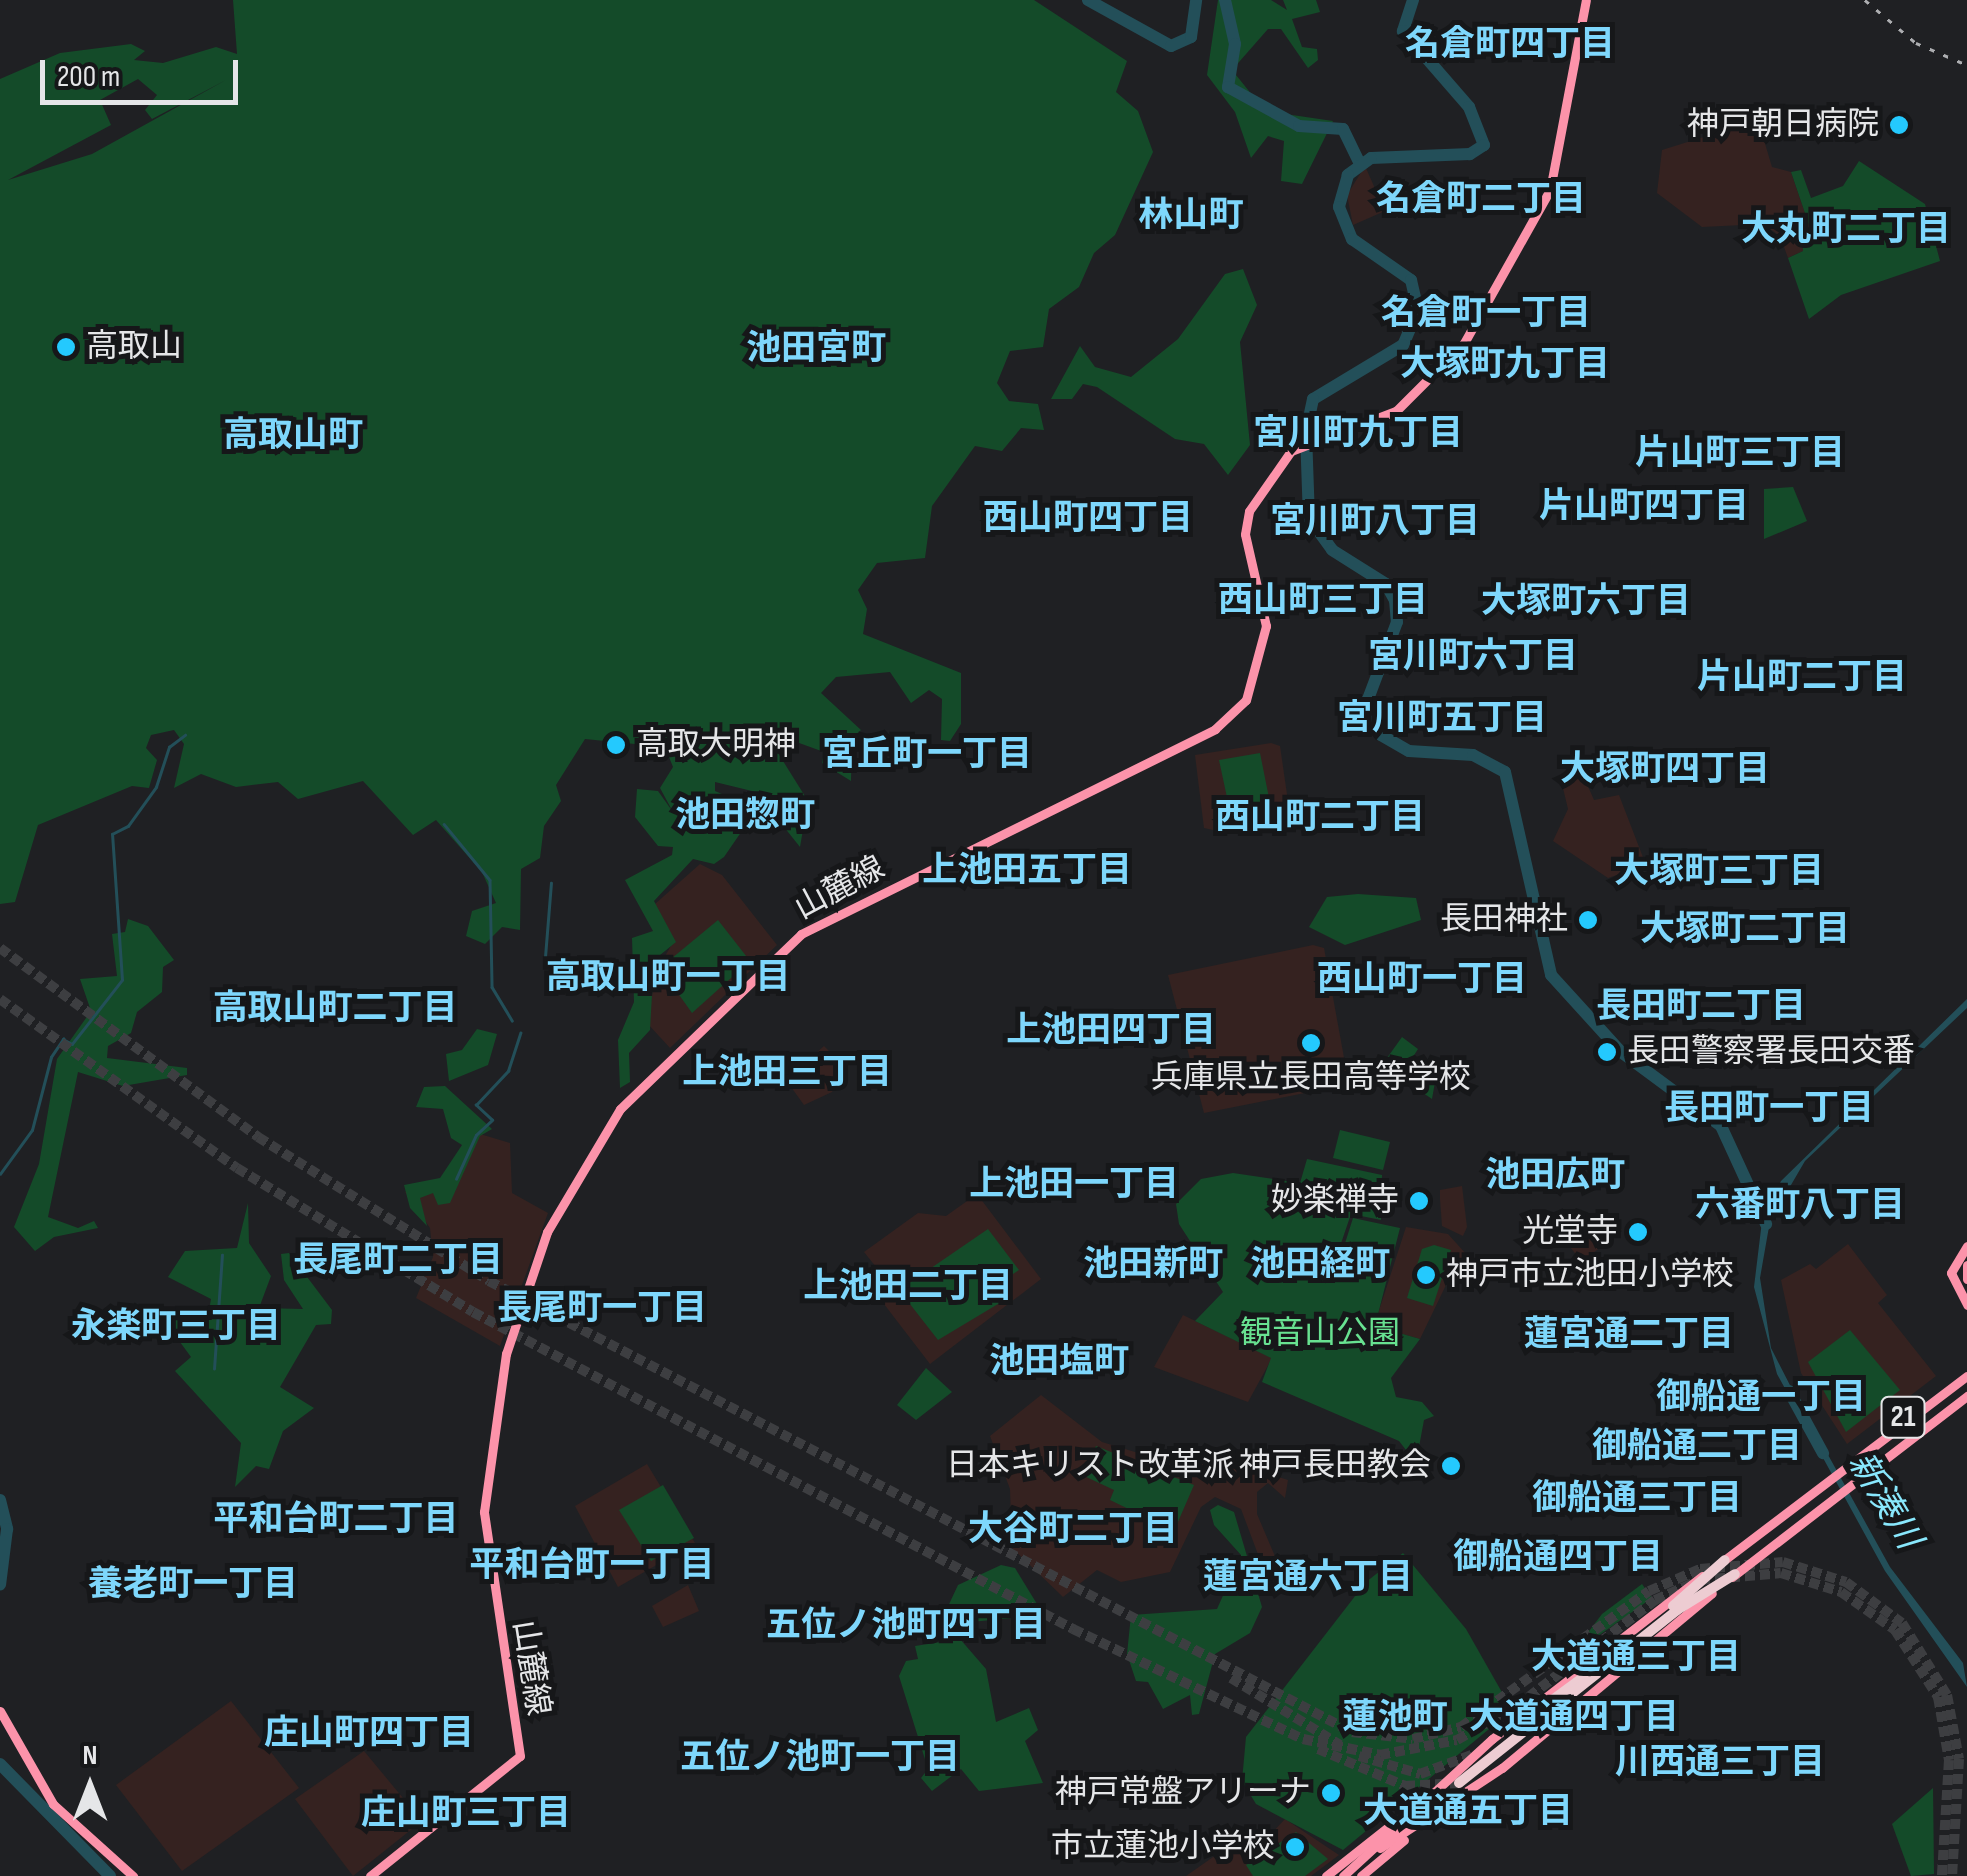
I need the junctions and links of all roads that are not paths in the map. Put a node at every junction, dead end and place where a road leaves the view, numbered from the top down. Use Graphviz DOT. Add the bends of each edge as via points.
graph roads {
  1 [pos="1586,0"];
  2 [pos="1967,1246"];
  3 [pos="1967,1265"];
  4 [pos="1967,1279"];
  5 [pos="1967,1305"];
  6 [pos="1967,1376"];
  7 [pos="1967,1396"];
  8 [pos="1725,1560"];
  9 [pos="1735,1574"];
  10 [pos="0,1711"];
  11 [pos="1514,1729"];
  12 [pos="1459,1783"];
  13 [pos="1406,1814"];
  14 [pos="1418,1828"];
  15 [pos="1372,1852"];
  16 [pos="133,1876"];
  17 [pos="370,1876"];
  18 [pos="1326,1876"];
  19 [pos="1343,1876"];
  20 [pos="1361,1876"];
  1 -- 17 [label="main road, 山麓線" via="1550,190 1464,343 1396,411 1299,448 1271,475 1245,522 1264,654 1232,714 801,934 620,1108 546,1232 506,1354 484,1512 520,1756"];
  2 -- 5 [label="main road" via="1950,1273"];
  3 -- 4 [label="main road"];
  6 -- 8 [label="main road, 21"];
  7 -- 9 [label="main road, 21"];
  8 -- 11 [label="highway"];
  8 -- 13 [label="main road, 21" via="1664,1601"];
  9 -- 12 [label="highway" via="1677,1610"];
  9 -- 14 [label="main road, 21"];
  10 -- 16 [label="main road" via="54,1804"];
  13 -- 15 [label="main road, 21"];
  13 -- 18 [label="main road"];
  14 -- 15 [label="main road, 21"];
  14 -- 20 [label="main road"];
  15 -- 19 [label="main road, 21"];
}
